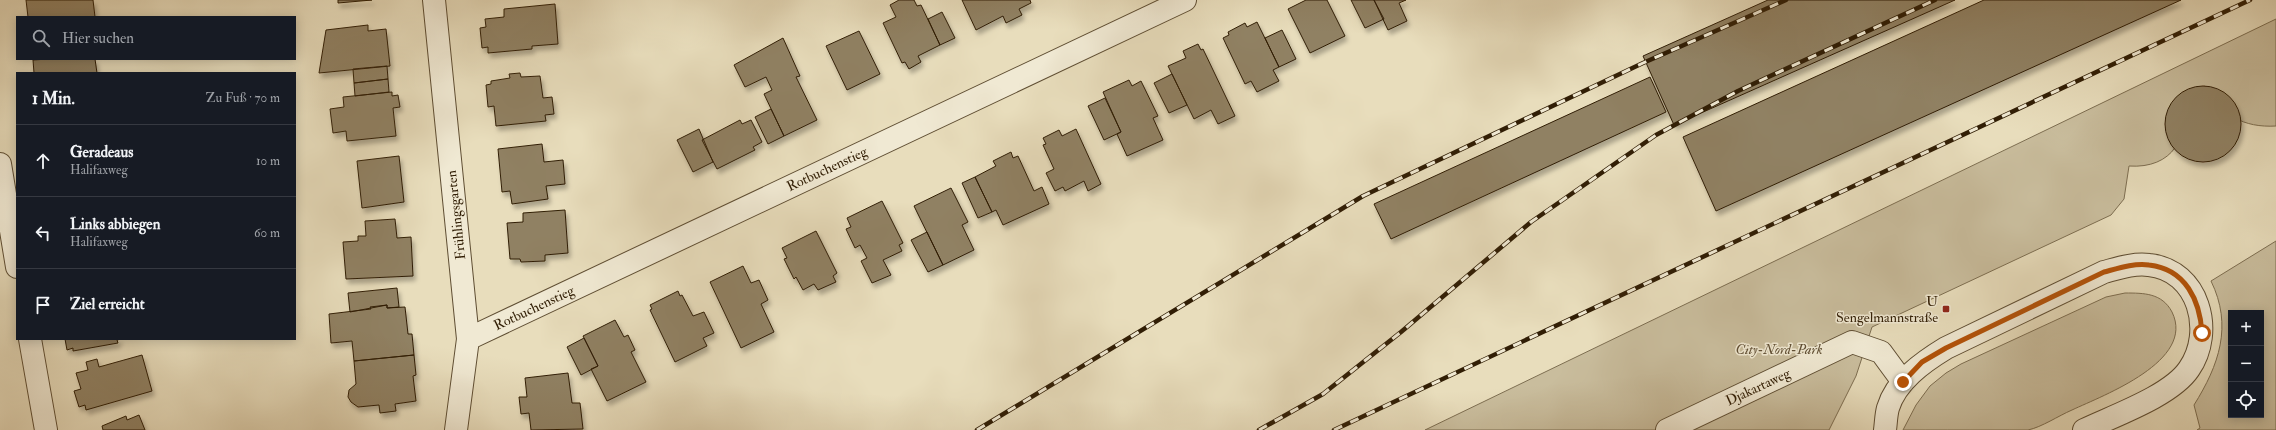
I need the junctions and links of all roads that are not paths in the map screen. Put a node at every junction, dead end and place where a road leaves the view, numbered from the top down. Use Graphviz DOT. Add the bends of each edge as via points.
graph roads {
  1 [pos="434,0"];
  2 [pos="1185,0"];
  3 [pos="0,164"];
  4 [pos="16,261"];
  5 [pos="468,338"];
  6 [pos="30,340"];
  7 [pos="1903,382"];
  8 [pos="46,430"];
  9 [pos="456,430"];
  10 [pos="1667,430"];
  11 [pos="1885,430"];
  12 [pos="2084,430"];
  1 -- 5 [label="street, Frühlingsgarten"];
  2 -- 5 [label="street, Rotbuchenstieg"];
  3 -- 4 [label="street"];
  5 -- 9 [label="street, Frühlingsgarten"];
  6 -- 8 [label="street"];
  7 -- 10 [label="street, Djakartaweg" via="1881,352 1852,342"];
  7 -- 11 [label="street" via="1888,407"];
  7 -- 12 [label="street" via="1922,362 1946,348 2104,272 2129,265 2150,265 2169,271 2185,282 2195,298 2201,315 2201,339 2189,370 2174,384 2151,398"];
}
